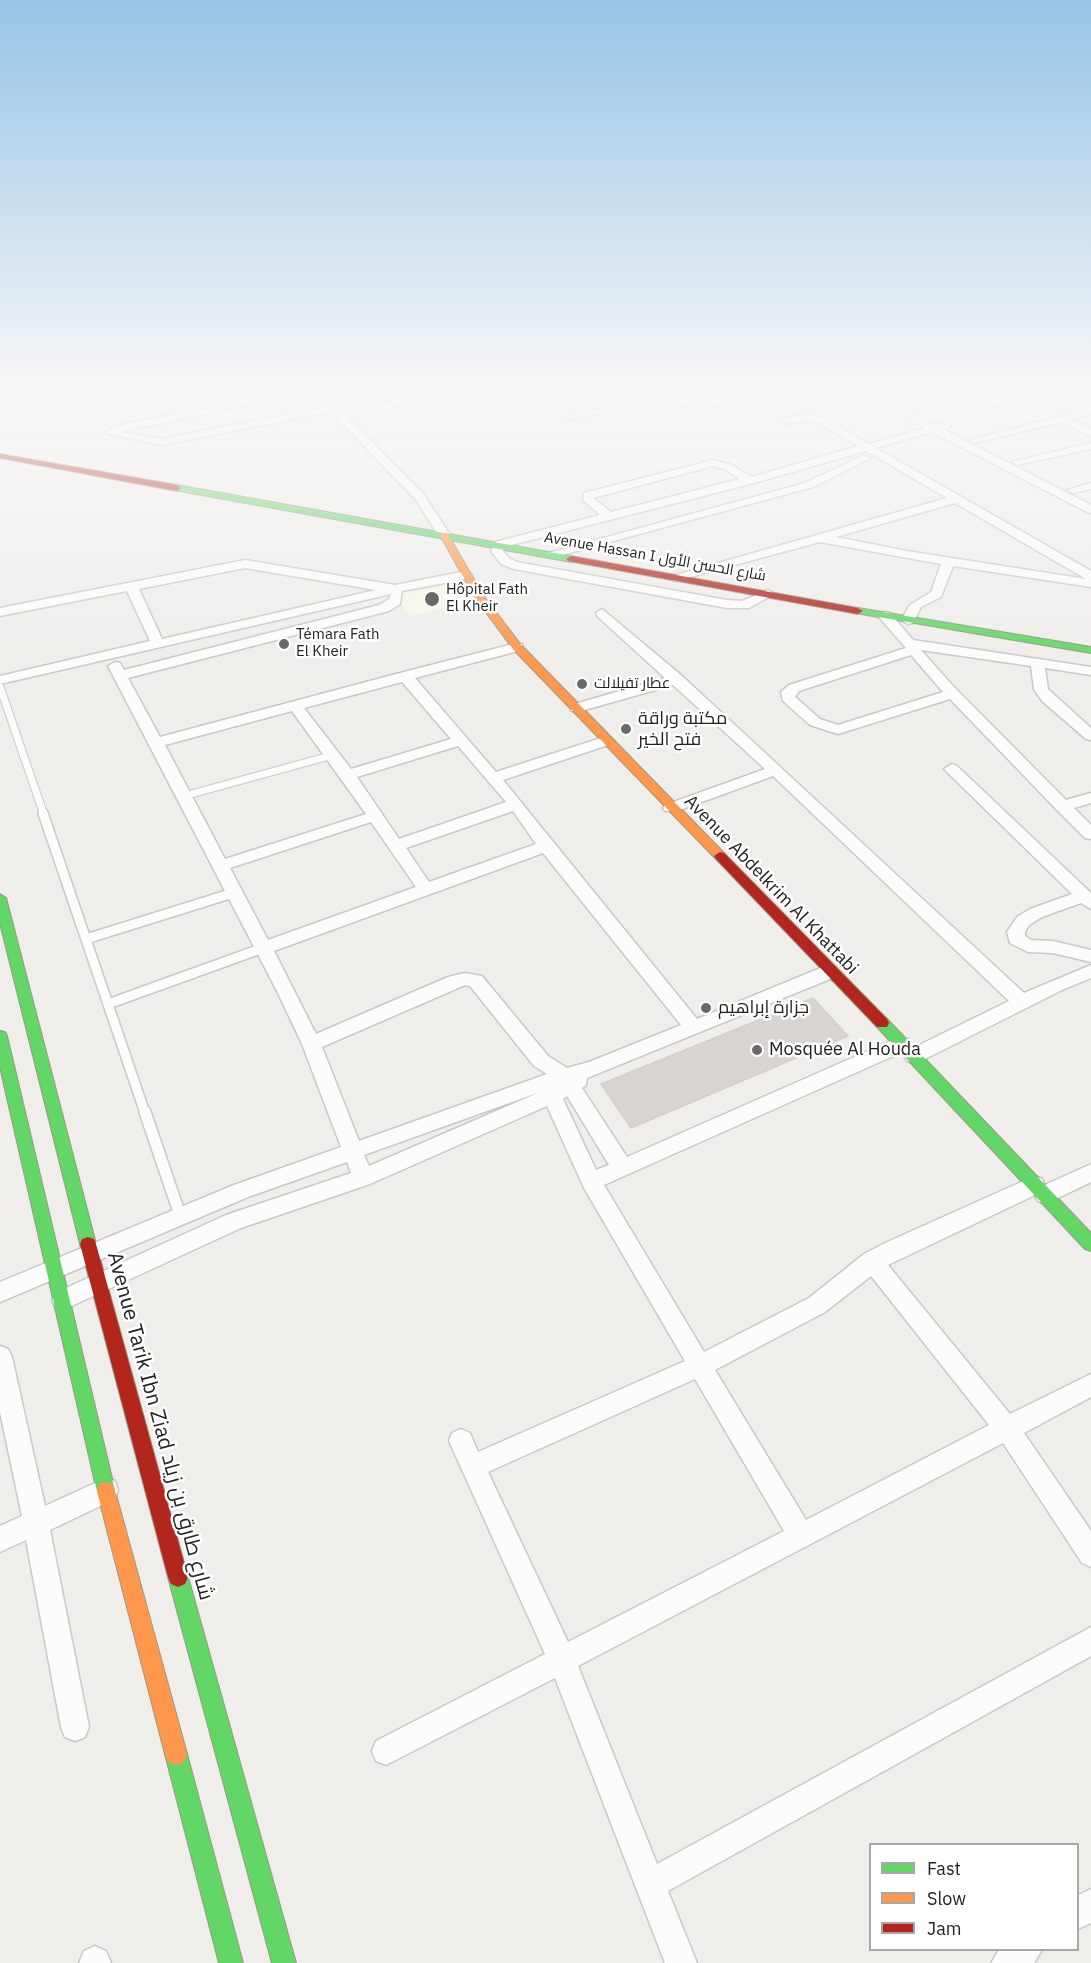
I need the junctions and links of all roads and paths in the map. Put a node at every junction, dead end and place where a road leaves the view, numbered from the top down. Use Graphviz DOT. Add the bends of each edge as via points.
graph roads {
  1 [pos="138,481"];
  2 [pos="404,481"];
  3 [pos="644,481"];
  4 [pos="750,481"];
  5 [pos="780,481"];
  6 [pos="816,481"];
  7 [pos="924,481"];
  8 [pos="1037,481"];
  9 [pos="1054,481"];
  10 [pos="1091,486"];
  11 [pos="793,489"];
  12 [pos="1073,490"];
  13 [pos="955,499"];
  14 [pos="1091,499"];
  15 [pos="1091,510"];
  16 [pos="609,516"];
  17 [pos="444,535"];
  18 [pos="820,538"];
  19 [pos="499,545"];
  20 [pos="547,555"];
  21 [pos="948,561"];
  22 [pos="650,573"];
  23 [pos="466,575"];
  24 [pos="1091,576"];
  25 [pos="675,577"];
  26 [pos="1091,583"];
  27 [pos="132,588"];
  28 [pos="641,588"];
  29 [pos="395,589"];
  30 [pos="768,594"];
  31 [pos="0,612"];
  32 [pos="602,613"];
  33 [pos="885,616"];
  34 [pos="908,620"];
  35 [pos="246,624"];
  36 [pos="257,641"];
  37 [pos="158,645"];
  38 [pos="516,647"];
  39 [pos="912,647"];
  40 [pos="1091,650"];
  41 [pos="112,656"];
  42 [pos="1036,663"];
  43 [pos="1091,671"];
  44 [pos="119,676"];
  45 [pos="405,676"];
  46 [pos="677,679"];
  47 [pos="0,680"];
  48 [pos="0,687"];
  49 [pos="953,693"];
  50 [pos="295,706"];
  51 [pos="576,708"];
  52 [pos="1091,736"];
  53 [pos="460,741"];
  54 [pos="606,741"];
  55 [pos="156,743"];
  56 [pos="333,755"];
  57 [pos="952,769"];
  58 [pos="775,770"];
  59 [pos="348,775"];
  60 [pos="493,778"];
  61 [pos="184,796"];
  62 [pos="1091,798"];
  63 [pos="516,804"];
  64 [pos="1062,806"];
  65 [pos="671,808"];
  66 [pos="375,816"];
  67 [pos="1091,834"];
  68 [pos="395,846"];
  69 [pos="546,846"];
  70 [pos="220,866"];
  71 [pos="425,888"];
  72 [pos="233,893"];
  73 [pos="0,898"];
  74 [pos="1088,900"];
  75 [pos="86,939"];
  76 [pos="262,948"];
  77 [pos="1091,956"];
  78 [pos="1091,971"];
  79 [pos="830,972"];
  80 [pos="1023,1003"];
  81 [pos="108,1004"];
  82 [pos="692,1026"];
  83 [pos="0,1036"];
  84 [pos="311,1044"];
  85 [pos="908,1050"];
  86 [pos="558,1085"];
  87 [pos="352,1153"];
  88 [pos="622,1167"];
  89 [pos="1091,1172"];
  90 [pos="363,1178"];
  91 [pos="591,1182"];
  92 [pos="1040,1190"];
  93 [pos="180,1215"];
  94 [pos="1091,1244"];
  95 [pos="92,1254"];
  96 [pos="872,1261"];
  97 [pos="56,1270"];
  98 [pos="98,1285"];
  99 [pos="0,1292"];
  100 [pos="63,1300"];
  101 [pos="0,1357"];
  102 [pos="700,1366"];
  103 [pos="1091,1384"];
  104 [pos="1007,1429"];
  105 [pos="461,1441"];
  106 [pos="474,1466"];
  107 [pos="106,1490"];
  108 [pos="36,1523"];
  109 [pos="801,1536"];
  110 [pos="0,1539"];
  111 [pos="1091,1554"];
  112 [pos="1091,1641"];
  113 [pos="562,1660"];
  114 [pos="75,1727"];
  115 [pos="386,1751"];
  116 [pos="650,1884"];
  117 [pos="1025,1951"];
  118 [pos="231,1963"];
  119 [pos="284,1963"];
  120 [pos="681,1963"];
  121 [pos="1007,1963"];
  1 -- 17 [label="main road, Avenue Hassan I شارع الحسن الأول"];
  2 -- 17 [label="street" via="421,498"];
  3 -- 16 [label="street" via="588,495 591,504"];
  4 -- 16 [label="street"];
  5 -- 11 [label="street"];
  6 -- 11 [label="street"];
  7 -- 13 [label="street"];
  8 -- 15 [label="street"];
  9 -- 12 [label="street"];
  10 -- 12 [label="street"];
  11 -- 20 [label="street"];
  12 -- 14 [label="street"];
  13 -- 18 [label="street"];
  13 -- 24 [label="street"];
  16 -- 19 [label="street"];
  17 -- 19 [label="main road, Avenue Hassan I شارع الحسن الأول"];
  17 -- 23 [label="main road, Avenue Abdelkrim Al Khattabi"];
  18 -- 21 [label="street"];
  18 -- 25 [label="street"];
  19 -- 20 [label="main road, Avenue Hassan I شارع الحسن الأول"];
  19 -- 28 [label="street" via="498,555 514,565"];
  20 -- 22 [label="main road, Avenue Hassan I شارع الحسن الأول"];
  21 -- 26 [label="street"];
  21 -- 34 [label="street" via="937,594 916,605"];
  22 -- 25 [label="main road, Avenue Hassan I شارع الحسن الأول"];
  22 -- 28 [label="street"];
  23 -- 29 [label="street"];
  23 -- 38 [label="main road, Avenue Abdelkrim Al Khattabi"];
  25 -- 30 [label="main road, Avenue Hassan I شارع الحسن الأول"];
  27 -- 29 [label="street" via="227,566 254,564"];
  27 -- 31 [label="street"];
  27 -- 37 [label="street"];
  28 -- 30 [label="street" via="744,605"];
  29 -- 35 [label="street"];
  29 -- 36 [label="street" via="397,597 384,608"];
  30 -- 33 [label="main road, Avenue Hassan I شارع الحسن الأول"];
  32 -- 46 [label="street"];
  33 -- 34 [label="main road, Avenue Hassan I شارع الحسن الأول"];
  33 -- 39 [label="street"];
  34 -- 40 [label="main road, Avenue Hassan I شارع الحسن الأول"];
  35 -- 36 [label="street"];
  35 -- 37 [label="street"];
  36 -- 44 [label="street"];
  37 -- 41 [label="street"];
  38 -- 45 [label="street"];
  38 -- 51 [label="main road, Avenue Abdelkrim Al Khattabi"];
  39 -- 42 [label="street"];
  39 -- 49 [label="street"];
  39 -- 49 [label="street" via="794,688 788,692 788,698 815,722 838,730"];
  41 -- 44 [label="street"];
  41 -- 47 [label="street"];
  42 -- 43 [label="street"];
  42 -- 52 [label="street" via="1041,689 1047,698"];
  44 -- 55 [label="street"];
  45 -- 50 [label="street"];
  45 -- 53 [label="street"];
  46 -- 51 [label="street"];
  46 -- 58 [label="street"];
  48 -- 75 [label="lane"];
  49 -- 64 [label="street"];
  50 -- 55 [label="street"];
  50 -- 56 [label="street"];
  51 -- 54 [label="main road, Avenue Abdelkrim Al Khattabi"];
  53 -- 59 [label="street"];
  53 -- 60 [label="street"];
  54 -- 60 [label="street"];
  54 -- 65 [label="main road, Avenue Abdelkrim Al Khattabi"];
  55 -- 61 [label="street"];
  56 -- 59 [label="street"];
  56 -- 61 [label="lane"];
  57 -- 74 [label="street"];
  58 -- 65 [label="street"];
  58 -- 80 [label="street"];
  59 -- 66 [label="street"];
  60 -- 63 [label="street"];
  61 -- 70 [label="street"];
  62 -- 64 [label="street"];
  63 -- 68 [label="street"];
  63 -- 69 [label="street"];
  64 -- 67 [label="street"];
  65 -- 79 [label="main road, Avenue Abdelkrim Al Khattabi"];
  66 -- 68 [label="street"];
  66 -- 70 [label="street"];
  68 -- 71 [label="street"];
  69 -- 71 [label="street"];
  69 -- 82 [label="street"];
  70 -- 72 [label="street"];
  71 -- 76 [label="street"];
  72 -- 75 [label="lane"];
  72 -- 76 [label="street"];
  73 -- 95 [label="main road, Avenue Tarik Ibn Ziad شارع طارق بن زياد"];
  74 -- 77 [label="street" via="1023,921 1016,939 1028,946"];
  75 -- 81 [label="lane"];
  76 -- 81 [label="lane"];
  76 -- 84 [label="street"];
  78 -- 80 [label="street"];
  79 -- 82 [label="street"];
  79 -- 85 [label="main road, Avenue Abdelkrim Al Khattabi"];
  80 -- 85 [label="street"];
  81 -- 93 [label="lane"];
  82 -- 86 [label="street"];
  83 -- 97 [label="main road"];
  84 -- 86 [label="street" via="447,985 471,980 481,985"];
  84 -- 87 [label="street"];
  85 -- 88 [label="street"];
  85 -- 92 [label="main road, Avenue Abdelkrim Al Khattabi"];
  86 -- 87 [label="street"];
  86 -- 88 [label="street"];
  86 -- 90 [label="street"];
  86 -- 91 [label="street"];
  87 -- 90 [label="street"];
  87 -- 93 [label="street"];
  88 -- 91 [label="street"];
  89 -- 92 [label="street"];
  90 -- 98 [label="street" via="234,1221"];
  91 -- 102 [label="street"];
  92 -- 94 [label="main road, Avenue Abdelkrim Al Khattabi"];
  92 -- 96 [label="street"];
  93 -- 95 [label="street"];
  95 -- 97 [label="street"];
  95 -- 98 [label="main road, Avenue Tarik Ibn Ziad شارع طارق بن زياد"];
  96 -- 102 [label="street" via="817,1305"];
  96 -- 104 [label="street"];
  97 -- 99 [label="street"];
  97 -- 100 [label="main road"];
  98 -- 100 [label="street"];
  98 -- 119 [label="main road, Avenue Tarik Ibn Ziad شارع طارق بن زياد"];
  100 -- 107 [label="main road"];
  101 -- 108 [label="street"];
  102 -- 106 [label="street"];
  102 -- 109 [label="street"];
  103 -- 104 [label="street"];
  104 -- 109 [label="street"];
  104 -- 111 [label="street"];
  105 -- 106 [label="street"];
  106 -- 113 [label="street"];
  107 -- 108 [label="street"];
  107 -- 118 [label="main road"];
  108 -- 110 [label="street"];
  108 -- 114 [label="street"];
  109 -- 113 [label="street"];
  112 -- 116 [label="street"];
  113 -- 115 [label="street"];
  113 -- 116 [label="street"];
  116 -- 120 [label="street"];
  117 -- 121 [label="street"];
}
